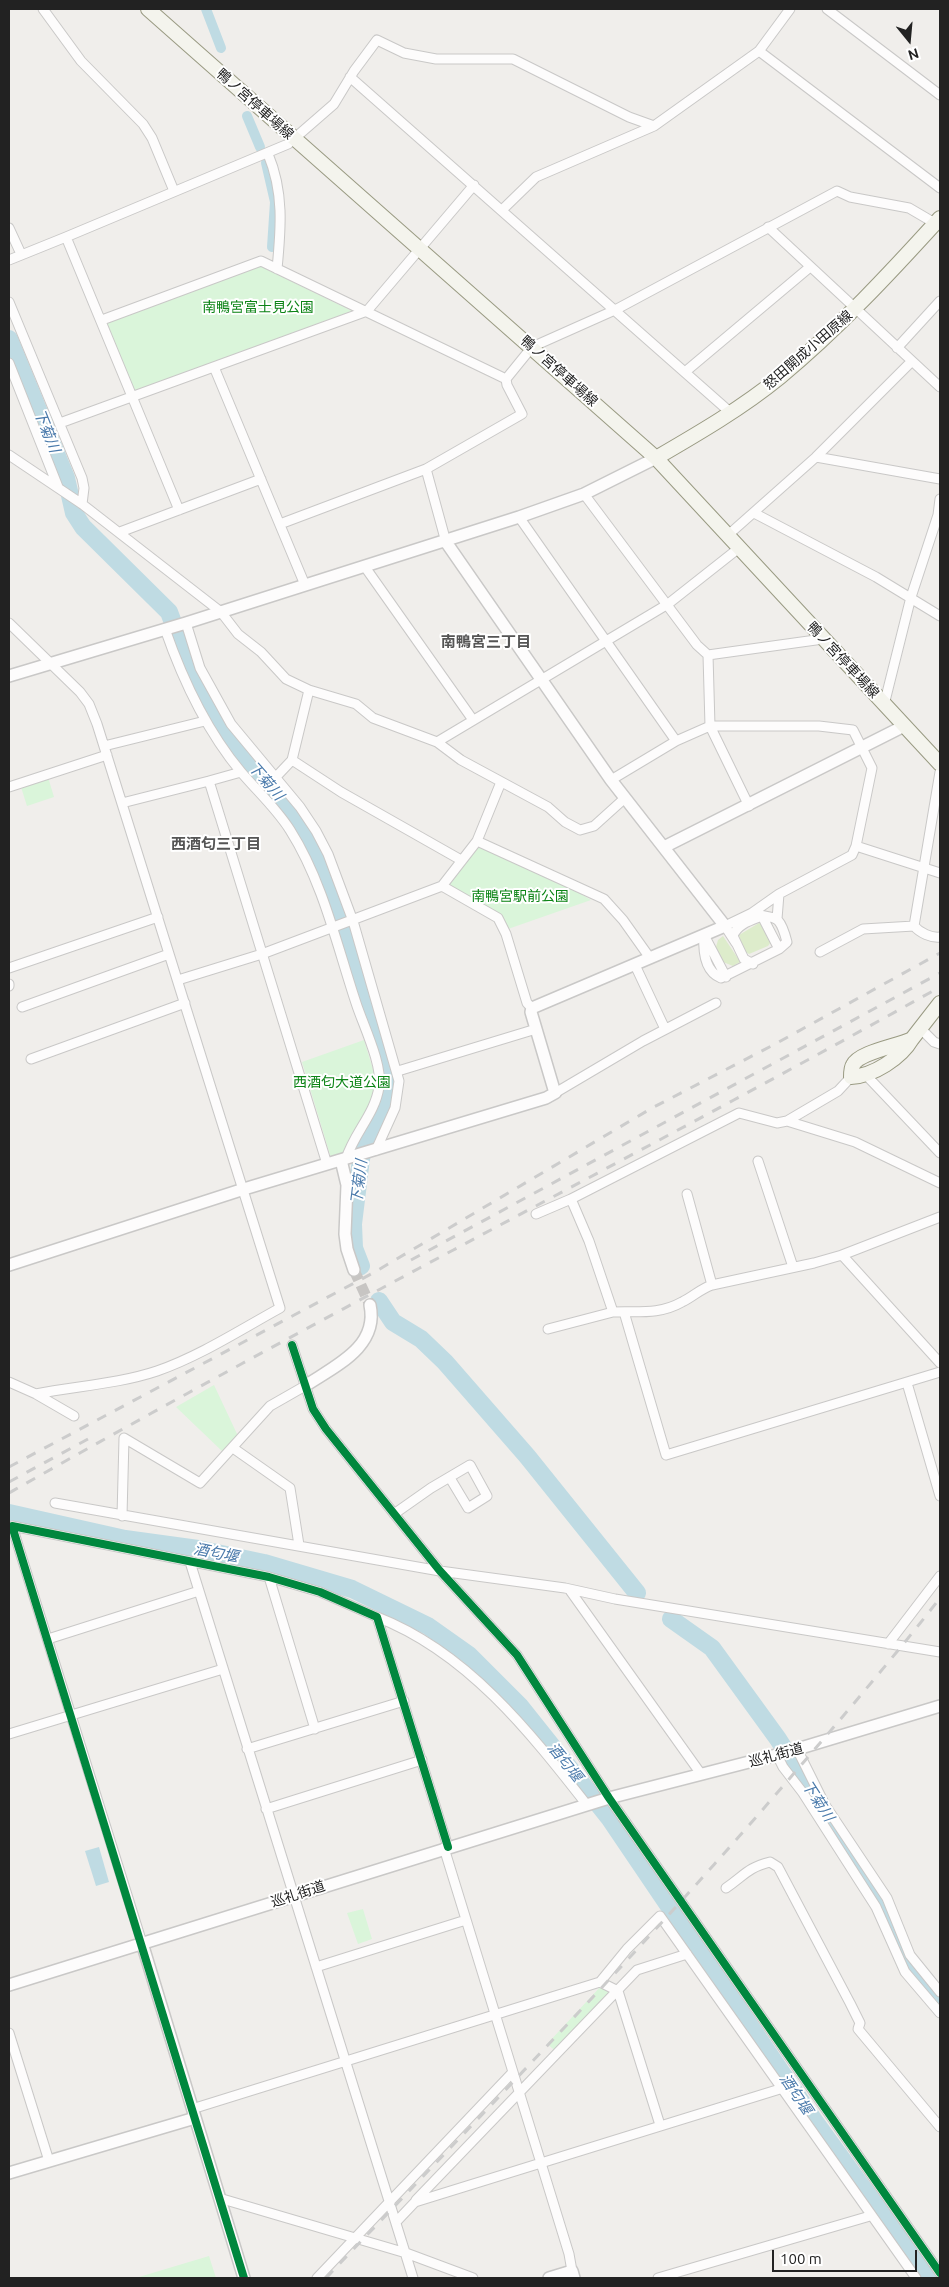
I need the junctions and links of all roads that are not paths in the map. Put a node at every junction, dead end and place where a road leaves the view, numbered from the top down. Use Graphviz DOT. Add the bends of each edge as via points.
graph roads {
  1 [pos="43,9"];
  2 [pos="148,9"];
  3 [pos="790,9"];
  4 [pos="827,9"];
  5 [pos="759,51"];
  6 [pos="350,77"];
  7 [pos="940,95"];
  8 [pos="654,126"];
  9 [pos="295,139"];
  10 [pos="268,154"];
  11 [pos="474,185"];
  12 [pos="940,188"];
  13 [pos="174,191"];
  14 [pos="502,210"];
  15 [pos="939,223"];
  16 [pos="768,227"];
  17 [pos="9,228"];
  18 [pos="66,237"];
  19 [pos="420,249"];
  20 [pos="21,254"];
  21 [pos="9,260"];
  22 [pos="810,267"];
  23 [pos="277,269"];
  24 [pos="940,301"];
  25 [pos="9,302"];
  26 [pos="615,310"];
  27 [pos="854,310"];
  28 [pos="368,311"];
  29 [pos="102,320"];
  30 [pos="532,347"];
  31 [pos="897,348"];
  32 [pos="912,361"];
  33 [pos="9,364"];
  34 [pos="214,367"];
  35 [pos="685,372"];
  36 [pos="506,379"];
  37 [pos="940,387"];
  38 [pos="132,396"];
  39 [pos="731,413"];
  40 [pos="60,422"];
  41 [pos="9,455"];
  42 [pos="816,457"];
  43 [pos="656,458"];
  44 [pos="426,469"];
  45 [pos="261,479"];
  46 [pos="940,479"];
  47 [pos="58,487"];
  48 [pos="584,494"];
  49 [pos="940,499"];
  50 [pos="82,504"];
  51 [pos="179,510"];
  52 [pos="754,513"];
  53 [pos="519,517"];
  54 [pos="280,524"];
  55 [pos="120,532"];
  56 [pos="727,536"];
  57 [pos="446,542"];
  58 [pos="739,548"];
  59 [pos="365,567"];
  60 [pos="305,585"];
  61 [pos="911,597"];
  62 [pos="668,604"];
  63 [pos="221,612"];
  64 [pos="940,616"];
  65 [pos="9,622"];
  66 [pos="184,623"];
  67 [pos="167,629"];
  68 [pos="823,639"];
  69 [pos="607,642"];
  70 [pos="708,655"];
  71 [pos="52,663"];
  72 [pos="9,676"];
  73 [pos="540,680"];
  74 [pos="310,690"];
  75 [pos="884,705"];
  76 [pos="473,720"];
  77 [pos="206,721"];
  78 [pos="710,726"];
  79 [pos="904,726"];
  80 [pos="676,741"];
  81 [pos="437,742"];
  82 [pos="862,749"];
  83 [pos="105,751"];
  84 [pos="292,760"];
  85 [pos="940,764"];
  86 [pos="241,772"];
  87 [pos="940,772"];
  88 [pos="275,778"];
  89 [pos="611,780"];
  90 [pos="208,781"];
  91 [pos="501,782"];
  92 [pos="9,787"];
  93 [pos="625,798"];
  94 [pos="122,803"];
  95 [pos="750,806"];
  96 [pos="477,841"];
  97 [pos="856,846"];
  98 [pos="664,848"];
  99 [pos="461,860"];
  100 [pos="923,868"];
  101 [pos="940,873"];
  102 [pos="442,886"];
  103 [pos="779,894"];
  104 [pos="752,913"];
  105 [pos="762,916"];
  106 [pos="158,917"];
  107 [pos="778,919"];
  108 [pos="353,920"];
  109 [pos="725,926"];
  110 [pos="914,926"];
  111 [pos="331,928"];
  112 [pos="704,935"];
  113 [pos="940,937"];
  114 [pos="736,944"];
  115 [pos="779,949"];
  116 [pos="820,952"];
  117 [pos="169,954"];
  118 [pos="262,954"];
  119 [pos="650,958"];
  120 [pos="753,964"];
  121 [pos="635,965"];
  122 [pos="9,968"];
  123 [pos="178,980"];
  124 [pos="185,1003"];
  125 [pos="716,1003"];
  126 [pos="940,1003"];
  127 [pos="22,1007"];
  128 [pos="532,1008"];
  129 [pos="536,1029"];
  130 [pos="665,1029"];
  131 [pos="916,1034"];
  132 [pos="940,1044"];
  133 [pos="31,1059"];
  134 [pos="398,1071"];
  135 [pos="858,1076"];
  136 [pos="554,1093"];
  137 [pos="787,1121"];
  138 [pos="374,1151"];
  139 [pos="940,1153"];
  140 [pos="346,1158"];
  141 [pos="758,1161"];
  142 [pos="327,1164"];
  143 [pos="940,1183"];
  144 [pos="244,1189"];
  145 [pos="687,1194"];
  146 [pos="571,1198"];
  147 [pos="536,1214"];
  148 [pos="940,1217"];
  149 [pos="842,1255"];
  150 [pos="9,1265"];
  151 [pos="793,1267"];
  152 [pos="354,1270"];
  153 [pos="712,1285"];
  154 [pos="370,1305"];
  155 [pos="613,1312"];
  156 [pos="624,1312"];
  157 [pos="548,1329"];
  158 [pos="292,1345"];
  159 [pos="940,1363"];
  160 [pos="940,1372"];
  161 [pos="9,1382"];
  162 [pos="907,1383"];
  163 [pos="305,1386"];
  164 [pos="36,1394"];
  165 [pos="74,1416"];
  166 [pos="233,1448"];
  167 [pos="450,1478"];
  168 [pos="940,1496"];
  169 [pos="55,1503"];
  170 [pos="394,1514"];
  171 [pos="122,1516"];
  172 [pos="299,1546"];
  173 [pos="190,1562"];
  174 [pos="440,1571"];
  175 [pos="269,1576"];
  176 [pos="940,1576"];
  177 [pos="568,1589"];
  178 [pos="199,1591"];
  179 [pos="377,1617"];
  180 [pos="48,1639"];
  181 [pos="888,1644"];
  182 [pos="940,1652"];
  183 [pos="223,1668"];
  184 [pos="404,1701"];
  185 [pos="940,1706"];
  186 [pos="71,1714"];
  187 [pos="315,1729"];
  188 [pos="9,1734"];
  189 [pos="247,1749"];
  190 [pos="787,1752"];
  191 [pos="422,1760"];
  192 [pos="701,1774"];
  193 [pos="609,1798"];
  194 [pos="587,1805"];
  195 [pos="266,1809"];
  196 [pos="446,1847"];
  197 [pos="726,1888"];
  198 [pos="294,1895"];
  199 [pos="466,1920"];
  200 [pos="142,1943"];
  201 [pos="687,1954"];
  202 [pos="316,1967"];
  203 [pos="600,1982"];
  204 [pos="9,1985"];
  205 [pos="618,1991"];
  206 [pos="940,1992"];
  207 [pos="940,2013"];
  208 [pos="495,2014"];
  209 [pos="9,2033"];
  210 [pos="346,2061"];
  211 [pos="513,2072"];
  212 [pos="780,2089"];
  213 [pos="520,2094"];
  214 [pos="193,2114"];
  215 [pos="660,2125"];
  216 [pos="940,2127"];
  217 [pos="49,2161"];
  218 [pos="541,2163"];
  219 [pos="9,2173"];
  220 [pos="219,2198"];
  221 [pos="389,2202"];
  222 [pos="415,2202"];
  223 [pos="870,2216"];
  224 [pos="396,2222"];
  225 [pos="356,2238"];
  226 [pos="406,2253"];
  227 [pos="940,2273"];
  228 [pos="573,2275"];
  229 [pos="244,2278"];
  230 [pos="317,2278"];
  231 [pos="413,2278"];
  232 [pos="473,2278"];
  233 [pos="549,2278"];
  234 [pos="658,2278"];
  235 [pos="916,2278"];
  1 -- 13 [label="street" via="81,61 143,124"];
  2 -- 9 [label="main road, 鴨ノ宮停車場線"];
  3 -- 5 [label="street"];
  4 -- 7 [label="street"];
  5 -- 8 [label="street"];
  5 -- 12 [label="street"];
  6 -- 8 [label="street" via="377,40 404,53 436,59 513,59 629,118"];
  6 -- 9 [label="street" via="334,104"];
  6 -- 11 [label="street"];
  8 -- 14 [label="street" via="536,177"];
  9 -- 10 [label="street"];
  9 -- 19 [label="main road, 鴨ノ宮停車場線"];
  10 -- 13 [label="street"];
  10 -- 23 [label="street" via="280,200"];
  11 -- 14 [label="street"];
  11 -- 19 [label="street"];
  13 -- 18 [label="street"];
  14 -- 26 [label="street"];
  15 -- 16 [label="street" via="909,208 850,198 837,191"];
  15 -- 27 [label="main road, 怒田開成小田原線"];
  16 -- 22 [label="street"];
  16 -- 26 [label="street"];
  17 -- 20 [label="street"];
  18 -- 20 [label="street"];
  18 -- 29 [label="street"];
  19 -- 28 [label="street"];
  19 -- 30 [label="main road, 鴨ノ宮停車場線"];
  20 -- 21 [label="street"];
  22 -- 27 [label="street"];
  22 -- 35 [label="street"];
  23 -- 28 [label="street"];
  23 -- 29 [label="street" via="261,262"];
  24 -- 31 [label="street"];
  25 -- 40 [label="street"];
  26 -- 30 [label="street"];
  26 -- 35 [label="street"];
  27 -- 31 [label="street"];
  27 -- 39 [label="main road, 怒田開成小田原線" via="780,376"];
  28 -- 34 [label="street"];
  28 -- 36 [label="street"];
  29 -- 38 [label="street"];
  30 -- 36 [label="street"];
  30 -- 43 [label="main road, 鴨ノ宮停車場線"];
  31 -- 32 [label="street"];
  32 -- 37 [label="street"];
  32 -- 42 [label="street"];
  33 -- 47 [label="street"];
  34 -- 38 [label="street"];
  34 -- 45 [label="street"];
  35 -- 39 [label="street"];
  36 -- 44 [label="street" via="522,414"];
  38 -- 40 [label="street"];
  38 -- 51 [label="street"];
  39 -- 43 [label="main road, 怒田開成小田原線"];
  40 -- 50 [label="street" via="82,478"];
  41 -- 47 [label="street"];
  42 -- 46 [label="street"];
  42 -- 52 [label="street"];
  43 -- 48 [label="street"];
  43 -- 56 [label="main road, 鴨ノ宮停車場線"];
  44 -- 54 [label="street"];
  44 -- 57 [label="street"];
  45 -- 51 [label="street"];
  45 -- 54 [label="street"];
  47 -- 50 [label="street"];
  48 -- 53 [label="street"];
  48 -- 62 [label="street"];
  49 -- 61 [label="street" via="938,515"];
  50 -- 55 [label="street"];
  51 -- 55 [label="street"];
  52 -- 56 [label="street"];
  52 -- 61 [label="street"];
  53 -- 57 [label="street"];
  53 -- 69 [label="street"];
  54 -- 60 [label="street"];
  55 -- 63 [label="street"];
  56 -- 58 [label="main road, 鴨ノ宮停車場線"];
  57 -- 59 [label="street"];
  57 -- 73 [label="street"];
  58 -- 62 [label="street"];
  58 -- 68 [label="main road, 鴨ノ宮停車場線"];
  59 -- 60 [label="street"];
  59 -- 76 [label="street"];
  60 -- 63 [label="street"];
  61 -- 64 [label="street"];
  61 -- 75 [label="street"];
  62 -- 69 [label="street"];
  62 -- 70 [label="street"];
  63 -- 66 [label="street"];
  63 -- 74 [label="street" via="238,634 261,652 286,679"];
  65 -- 71 [label="street"];
  66 -- 67 [label="street"];
  66 -- 88 [label="street" via="200,668 231,724"];
  67 -- 71 [label="street"];
  67 -- 77 [label="street" via="179,670"];
  68 -- 70 [label="street"];
  68 -- 75 [label="main road, 鴨ノ宮停車場線"];
  69 -- 73 [label="street"];
  69 -- 80 [label="street"];
  70 -- 78 [label="street"];
  71 -- 72 [label="street"];
  71 -- 83 [label="street" via="89,704"];
  73 -- 76 [label="street"];
  73 -- 89 [label="street"];
  74 -- 81 [label="street" via="356,704 374,718"];
  74 -- 84 [label="street"];
  75 -- 79 [label="main road, 鴨ノ宮停車場線"];
  76 -- 81 [label="street"];
  77 -- 83 [label="street"];
  77 -- 86 [label="street"];
  78 -- 80 [label="street"];
  78 -- 82 [label="street" via="820,726 853,730"];
  78 -- 95 [label="street"];
  79 -- 82 [label="street"];
  79 -- 85 [label="main road, 鴨ノ宮停車場線"];
  80 -- 89 [label="street"];
  81 -- 91 [label="street" via="461,760"];
  82 -- 95 [label="street"];
  82 -- 97 [label="street" via="872,768"];
  83 -- 92 [label="street"];
  83 -- 94 [label="street"];
  84 -- 88 [label="street"];
  84 -- 99 [label="street" via="341,792"];
  86 -- 90 [label="street"];
  86 -- 111 [label="street" via="278,812 298,844 315,879"];
  87 -- 100 [label="street"];
  88 -- 108 [label="street" via="316,831"];
  89 -- 93 [label="street"];
  90 -- 94 [label="street"];
  90 -- 118 [label="street"];
  91 -- 93 [label="street" via="548,807 580,830 594,826"];
  91 -- 96 [label="street"];
  93 -- 98 [label="street"];
  94 -- 106 [label="street"];
  95 -- 98 [label="street"];
  96 -- 99 [label="street"];
  96 -- 119 [label="street" via="604,899"];
  97 -- 100 [label="street"];
  97 -- 103 [label="street" via="852,855"];
  98 -- 109 [label="street"];
  99 -- 102 [label="street"];
  100 -- 101 [label="street"];
  100 -- 110 [label="street"];
  102 -- 108 [label="street"];
  102 -- 128 [label="street" via="498,918 527,1003"];
  103 -- 104 [label="street"];
  103 -- 107 [label="street"];
  104 -- 105 [label="street"];
  104 -- 109 [label="street"];
  105 -- 107 [label="street" via="771,915"];
  105 -- 114 [label="street" via="735,930"];
  105 -- 115 [label="street"];
  106 -- 117 [label="street"];
  106 -- 122 [label="street"];
  107 -- 115 [label="street" via="787,942"];
  108 -- 111 [label="street"];
  108 -- 134 [label="street"];
  109 -- 112 [label="street"];
  109 -- 114 [label="street"];
  110 -- 113 [label="street" via="918,931"];
  110 -- 116 [label="street" via="863,929"];
  111 -- 118 [label="street"];
  111 -- 140 [label="street" via="380,1080 370,1114 349,1147"];
  112 -- 119 [label="street"];
  112 -- 120 [label="street" via="726,977"];
  114 -- 120 [label="street" via="744,959"];
  115 -- 120 [label="street"];
  117 -- 123 [label="street"];
  117 -- 127 [label="street"];
  118 -- 123 [label="street"];
  118 -- 142 [label="street"];
  119 -- 121 [label="street"];
  121 -- 128 [label="street"];
  121 -- 130 [label="street"];
  123 -- 124 [label="street"];
  124 -- 133 [label="street"];
  124 -- 144 [label="street"];
  125 -- 130 [label="street"];
  126 -- 131 [label="main road"];
  128 -- 129 [label="street"];
  129 -- 134 [label="street"];
  129 -- 136 [label="street"];
  130 -- 136 [label="street"];
  131 -- 132 [label="street"];
  131 -- 135 [label="main road" via="896,1057"];
  134 -- 138 [label="street" via="399,1092 395,1108"];
  135 -- 137 [label="street" via="838,1092"];
  135 -- 139 [label="street"];
  136 -- 138 [label="street"];
  137 -- 143 [label="street" via="856,1142"];
  137 -- 146 [label="street" via="777,1123 739,1113"];
  138 -- 140 [label="street"];
  140 -- 142 [label="street"];
  140 -- 152 [label="street" via="346,1241"];
  141 -- 151 [label="street"];
  142 -- 144 [label="street"];
  144 -- 150 [label="street"];
  144 -- 164 [label="street" via="280,1308 206,1349 157,1371"];
  145 -- 153 [label="street"];
  146 -- 147 [label="street"];
  146 -- 155 [label="street"];
  148 -- 149 [label="street"];
  149 -- 151 [label="street"];
  149 -- 159 [label="street"];
  151 -- 153 [label="street"];
  153 -- 156 [label="street" via="663,1311"];
  154 -- 163 [label="street" via="373,1318 369,1333 360,1346"];
  155 -- 156 [label="street"];
  155 -- 157 [label="street"];
  156 -- 162 [label="street" via="666,1455"];
  158 -- 163 [label="street"];
  160 -- 162 [label="street"];
  161 -- 164 [label="street"];
  162 -- 168 [label="street"];
  163 -- 166 [label="street" via="270,1406"];
  163 -- 170 [label="street" via="313,1409 326,1429"];
  164 -- 165 [label="street"];
  166 -- 171 [label="street" via="200,1483 124,1438"];
  166 -- 172 [label="street" via="290,1488"];
  167 -- 167 [label="street" via="470,1465 487,1496 468,1508"];
  167 -- 170 [label="street"];
  169 -- 171 [label="street"];
  170 -- 174 [label="street"];
  171 -- 172 [label="street"];
  172 -- 174 [label="street"];
  173 -- 175 [label="street"];
  173 -- 178 [label="street"];
  173 -- 180 [label="street" via="12,1526"];
  174 -- 177 [label="street"];
  174 -- 193 [label="street" via="517,1655"];
  175 -- 179 [label="street" via="320,1592"];
  175 -- 187 [label="street"];
  176 -- 181 [label="street"];
  177 -- 181 [label="street"];
  177 -- 192 [label="street"];
  178 -- 180 [label="street"];
  178 -- 183 [label="street"];
  179 -- 184 [label="street"];
  179 -- 194 [label="street" via="399,1625 465,1669 526,1730"];
  180 -- 186 [label="street"];
  181 -- 182 [label="street"];
  183 -- 186 [label="street"];
  183 -- 189 [label="street"];
  184 -- 187 [label="street"];
  184 -- 191 [label="street"];
  185 -- 190 [label="street, 巡礼街道"];
  186 -- 188 [label="street"];
  186 -- 200 [label="street"];
  187 -- 189 [label="street"];
  189 -- 195 [label="street"];
  190 -- 192 [label="street, 巡礼街道"];
  190 -- 206 [label="street" via="887,1898 910,1955"];
  190 -- 207 [label="street" via="783,1767 876,1907 904,1972"];
  191 -- 195 [label="street"];
  191 -- 196 [label="street"];
  192 -- 193 [label="street, 巡礼街道"];
  193 -- 194 [label="street, 巡礼街道"];
  193 -- 227 [label="street"];
  194 -- 196 [label="street, 巡礼街道"];
  195 -- 198 [label="street"];
  196 -- 198 [label="street, 巡礼街道"];
  196 -- 199 [label="street"];
  197 -- 216 [label="street" via="751,1867 770,1862 778,1868 860,2023 858,2029"];
  198 -- 200 [label="street, 巡礼街道"];
  198 -- 202 [label="street"];
  199 -- 202 [label="street"];
  199 -- 208 [label="street"];
  200 -- 204 [label="street, 巡礼街道"];
  200 -- 214 [label="street"];
  201 -- 203 [label="street" via="660,1916"];
  201 -- 205 [label="street" via="637,1970"];
  201 -- 212 [label="street"];
  202 -- 210 [label="street"];
  203 -- 205 [label="street"];
  203 -- 208 [label="street"];
  205 -- 213 [label="street"];
  205 -- 215 [label="street"];
  208 -- 210 [label="street"];
  208 -- 211 [label="street"];
  209 -- 217 [label="street"];
  210 -- 214 [label="street"];
  210 -- 221 [label="street"];
  211 -- 213 [label="street"];
  211 -- 221 [label="street"];
  212 -- 215 [label="street"];
  212 -- 223 [label="street"];
  213 -- 218 [label="street"];
  213 -- 222 [label="street"];
  214 -- 217 [label="street"];
  214 -- 220 [label="street"];
  215 -- 218 [label="street"];
  217 -- 219 [label="street"];
  218 -- 222 [label="street"];
  218 -- 228 [label="street"];
  220 -- 225 [label="street"];
  220 -- 229 [label="street"];
  221 -- 224 [label="street"];
  221 -- 225 [label="street"];
  222 -- 224 [label="street"];
  223 -- 234 [label="street"];
  223 -- 235 [label="street"];
  224 -- 226 [label="street"];
  225 -- 226 [label="street"];
  225 -- 230 [label="street"];
  226 -- 231 [label="street"];
  226 -- 232 [label="street"];
  228 -- 233 [label="street"];
}
